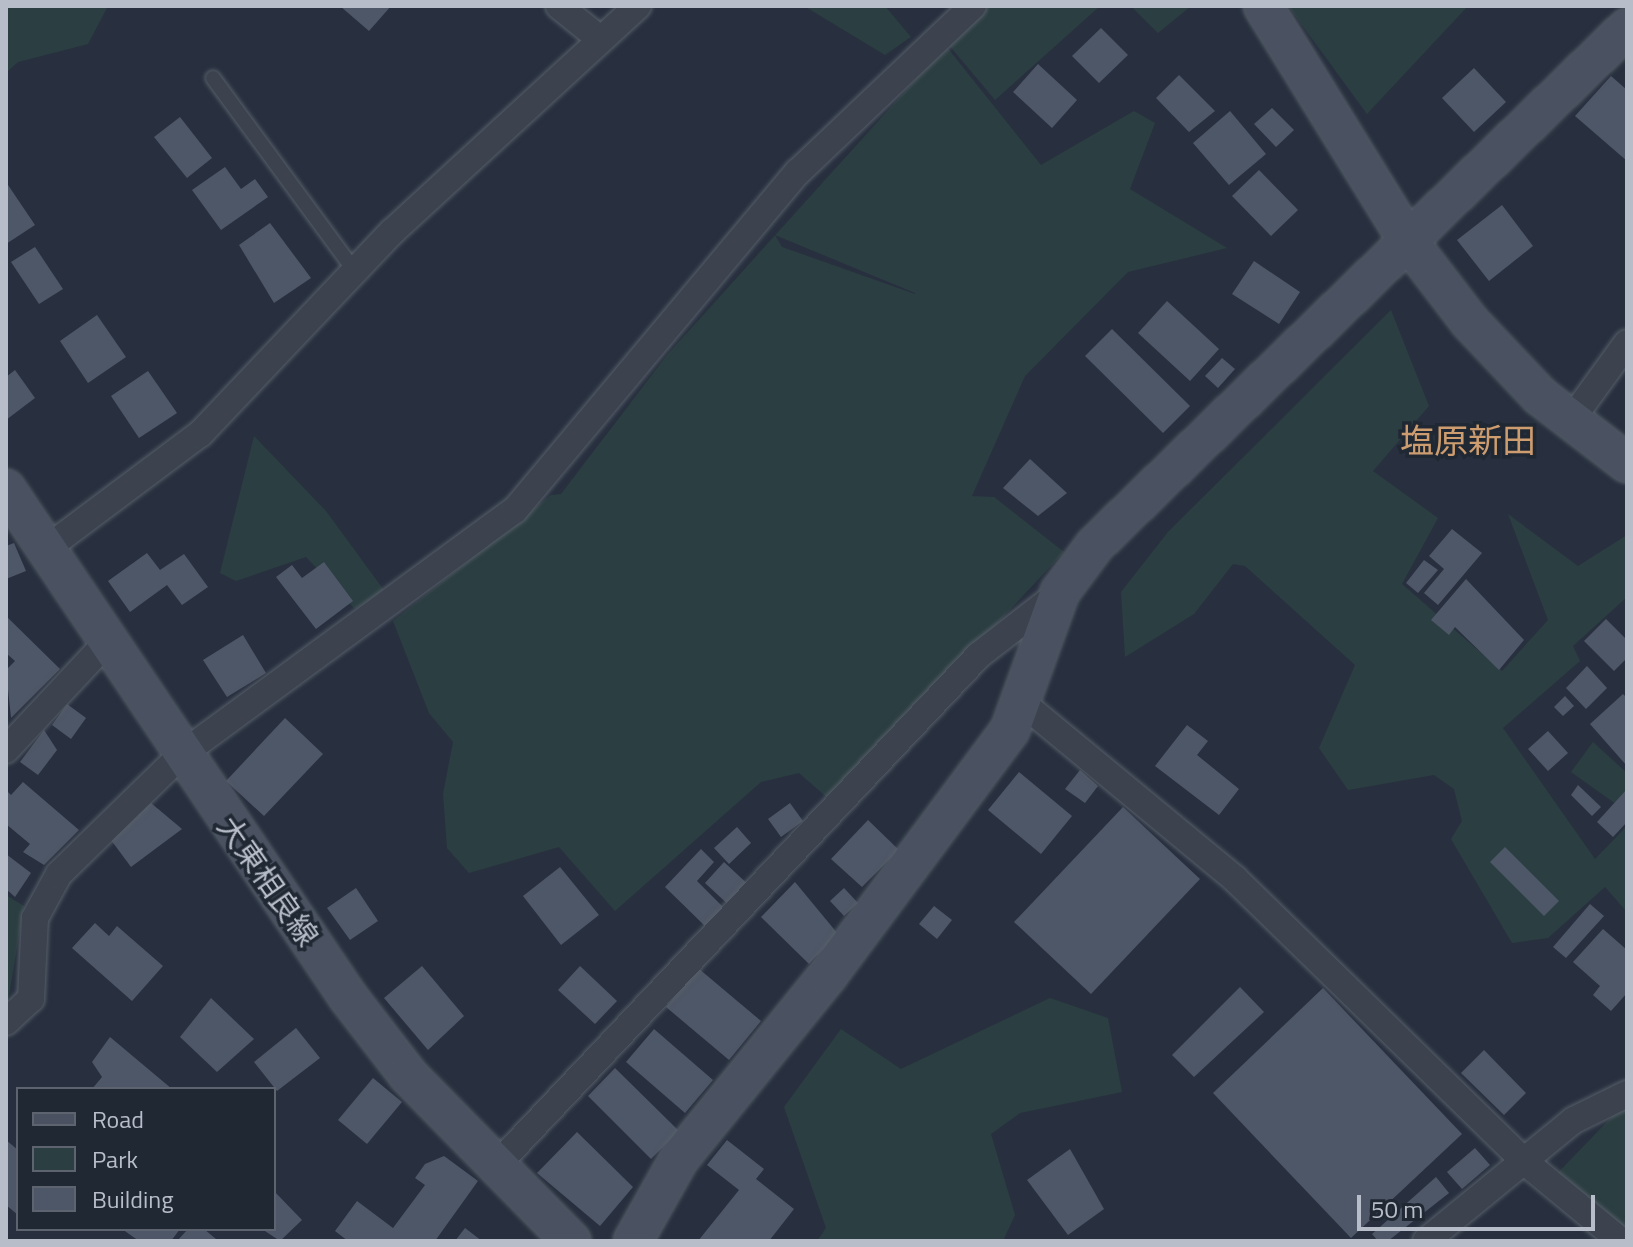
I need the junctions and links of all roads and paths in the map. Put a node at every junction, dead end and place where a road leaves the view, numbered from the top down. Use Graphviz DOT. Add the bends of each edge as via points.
graph roads {
  1 [pos="559,6"];
  2 [pos="638,6"];
  3 [pos="973,6"];
  4 [pos="1263,6"];
  5 [pos="1627,28"];
  6 [pos="600,39"];
  7 [pos="213,78"];
  8 [pos="1408,241"];
  9 [pos="355,271"];
  10 [pos="1627,343"];
  11 [pos="1571,420"];
  12 [pos="1627,463"];
  13 [pos="6,489"];
  14 [pos="46,549"];
  15 [pos="1060,592"];
  16 [pos="107,642"];
  17 [pos="1020,701"];
  18 [pos="6,750"];
  19 [pos="181,755"];
  20 [pos="6,1022"];
  21 [pos="1627,1094"];
  22 [pos="1525,1162"];
  23 [pos="496,1166"];
  24 [pos="571,1241"];
  25 [pos="633,1241"];
  26 [pos="1426,1241"];
  27 [pos="1621,1241"];
  1 -- 6 [label="street"];
  2 -- 6 [label="street"];
  3 -- 19 [label="street" via="798,172 515,510"];
  4 -- 8 [label="street"];
  5 -- 8 [label="street"];
  6 -- 9 [label="street"];
  7 -- 9 [label="lane"];
  8 -- 11 [label="street" via="1470,322"];
  8 -- 15 [label="street" via="1095,545"];
  9 -- 14 [label="street" via="200,434"];
  10 -- 11 [label="street"];
  11 -- 12 [label="street"];
  13 -- 14 [label="street, 大東相良線"];
  14 -- 16 [label="street, 大東相良線"];
  15 -- 17 [label="street"];
  15 -- 23 [label="street" via="979,655"];
  16 -- 18 [label="street"];
  16 -- 19 [label="street, 大東相良線"];
  17 -- 22 [label="street" via="1235,879"];
  17 -- 25 [label="street" via="1010,730 828,975 679,1159"];
  19 -- 20 [label="street" via="59,874 35,918 31,999"];
  19 -- 23 [label="street, 大東相良線" via="348,997 408,1075"];
  21 -- 22 [label="street" via="1574,1120"];
  22 -- 26 [label="street"];
  22 -- 27 [label="street"];
  23 -- 24 [label="street, 大東相良線"];
}
